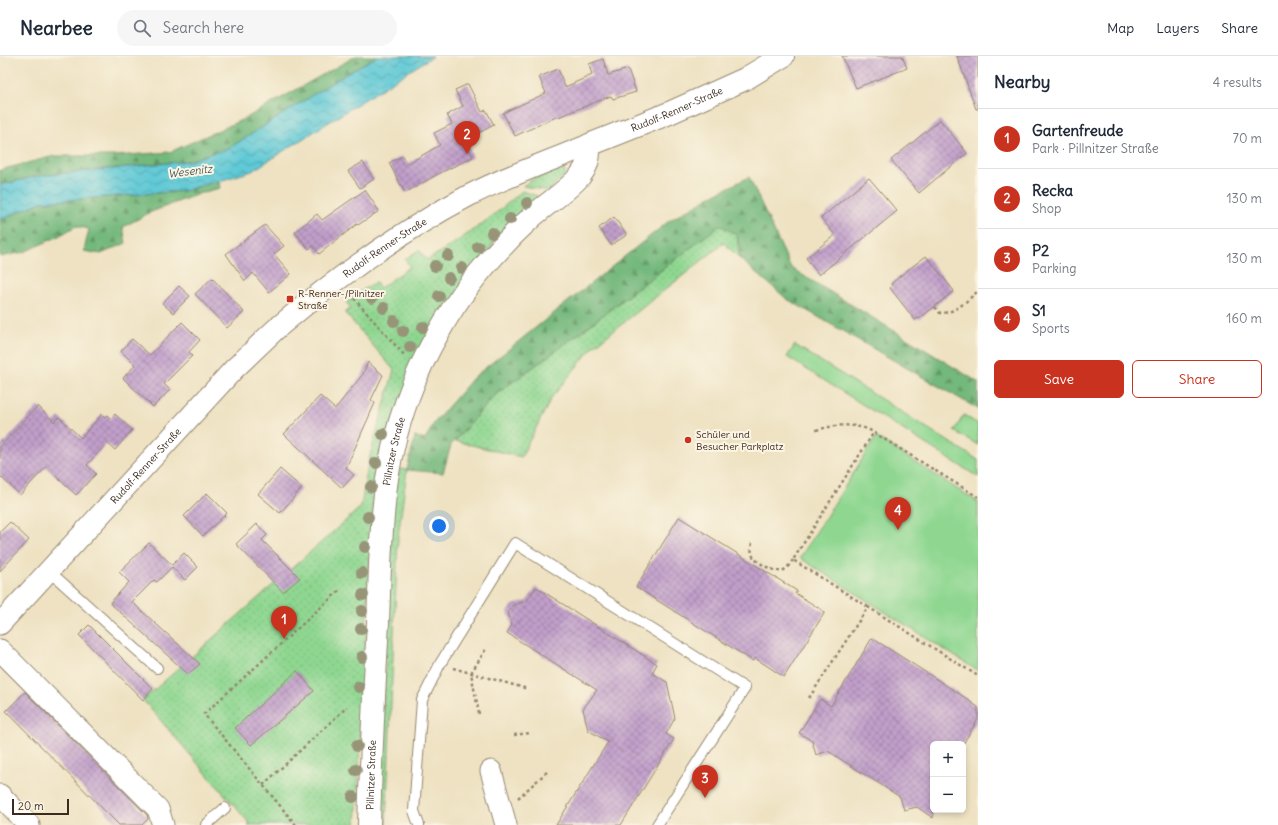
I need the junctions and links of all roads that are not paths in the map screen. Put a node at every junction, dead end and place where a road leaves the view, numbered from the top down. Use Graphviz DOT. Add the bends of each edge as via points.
graph roads {
  1 [pos="783,56"];
  2 [pos="589,145"];
  3 [pos="49,571"];
  4 [pos="0,624"];
  5 [pos="0,650"];
  6 [pos="157,668"];
  7 [pos="491,771"];
  8 [pos="0,795"];
  9 [pos="225,808"];
  10 [pos="28,825"];
  11 [pos="163,825"];
  12 [pos="206,825"];
  13 [pos="368,825"];
  14 [pos="419,825"];
  15 [pos="506,825"];
  16 [pos="657,825"];
  1 -- 2 [label="street, Rudolf-Renner-Straße" via="745,79"];
  2 -- 3 [label="street, Rudolf-Renner-Straße" via="492,184 458,202 391,242 318,295 234,369"];
  2 -- 13 [label="street, Pillnitzer Straße" via="588,163 580,175 507,241 460,297 437,334 408,398 388,479 382,530"];
  3 -- 4 [label="street, Rudolf-Renner-Straße"];
  3 -- 6 [label="lane"];
  5 -- 11 [label="street" via="158,809"];
  7 -- 15 [label="street"];
  8 -- 10 [label="street"];
  9 -- 12 [label="lane"];
  14 -- 16 [label="lane" via="414,811 422,700 440,664 515,544 745,688"];
}
